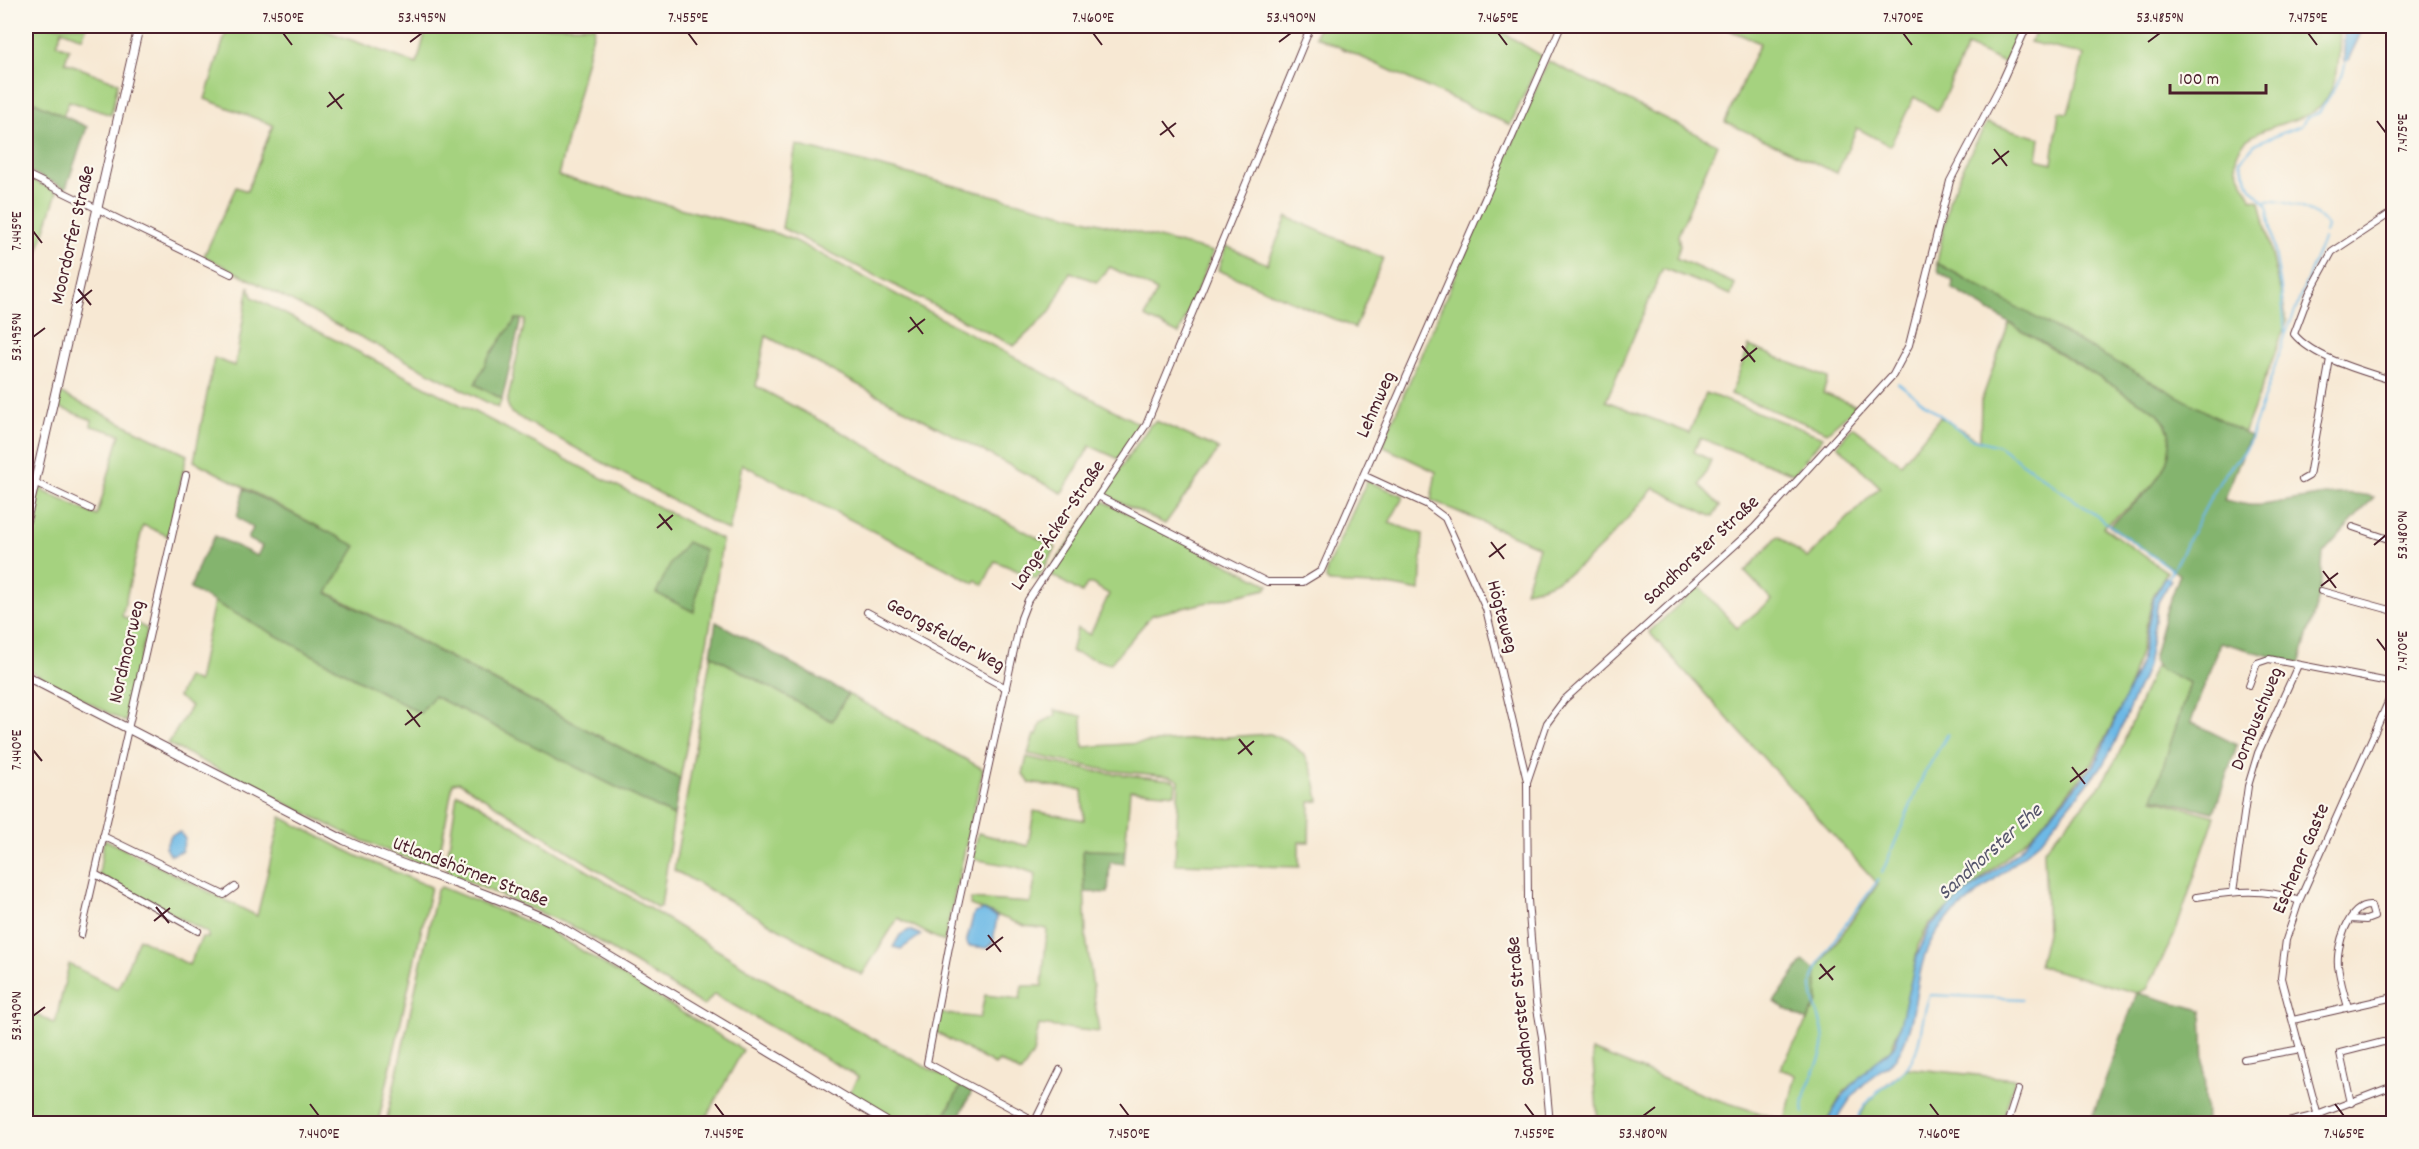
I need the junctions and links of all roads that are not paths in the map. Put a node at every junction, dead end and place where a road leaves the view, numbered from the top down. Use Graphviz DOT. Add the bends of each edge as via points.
graph roads {
  1 [pos="139,26"];
  2 [pos="1311,26"];
  3 [pos="1561,26"];
  4 [pos="2027,26"];
  5 [pos="26,174"];
  6 [pos="97,209"];
  7 [pos="2394,211"];
  8 [pos="231,274"];
  9 [pos="2330,359"];
  10 [pos="2394,381"];
  11 [pos="186,475"];
  12 [pos="1365,476"];
  13 [pos="2302,480"];
  14 [pos="34,482"];
  15 [pos="1098,496"];
  16 [pos="92,509"];
  17 [pos="26,521"];
  18 [pos="2354,527"];
  19 [pos="2394,541"];
  20 [pos="2321,591"];
  21 [pos="2394,611"];
  22 [pos="867,612"];
  23 [pos="2298,665"];
  24 [pos="26,676"];
  25 [pos="2394,683"];
  26 [pos="2249,685"];
  27 [pos="1006,688"];
  28 [pos="2394,689"];
  29 [pos="128,729"];
  30 [pos="1527,782"];
  31 [pos="103,836"];
  32 [pos="95,874"];
  33 [pos="235,887"];
  34 [pos="2233,892"];
  35 [pos="2196,897"];
  36 [pos="2299,901"];
  37 [pos="2350,919"];
  38 [pos="198,931"];
  39 [pos="81,935"];
  40 [pos="2394,997"];
  41 [pos="2348,1007"];
  42 [pos="2293,1020"];
  43 [pos="2301,1048"];
  44 [pos="2244,1059"];
  45 [pos="1060,1070"];
  46 [pos="2018,1090"];
  47 [pos="2351,1103"];
  48 [pos="2317,1115"];
  49 [pos="1028,1123"];
  50 [pos="890,1124"];
  51 [pos="1550,1124"];
  52 [pos="2007,1124"];
  53 [pos="2279,1124"];
  54 [pos="2320,1124"];
  1 -- 6 [label="street, Moordorfer Straße"];
  2 -- 15 [label="street, Lange-Äcker-Straße" via="1152,411 1136,442"];
  3 -- 12 [label="street, Lehmweg"];
  4 -- 30 [label="street, Sandhorster Straße" via="1950,181 1909,345 1893,375 1754,528 1564,700 1547,723"];
  5 -- 6 [label="street"];
  6 -- 8 [label="street"];
  6 -- 14 [label="street, Moordorfer Straße"];
  7 -- 9 [label="street" via="2332,252 2309,294 2294,334"];
  9 -- 10 [label="street"];
  9 -- 13 [label="street" via="2309,476"];
  11 -- 29 [label="street, Nordmoorweg"];
  12 -- 15 [label="street, Lehmweg" via="1324,566 1316,576 1303,582 1267,582"];
  12 -- 30 [label="street, Högteweg" via="1426,504 1445,518 1486,609"];
  14 -- 16 [label="street"];
  14 -- 17 [label="street, Moordorfer Straße"];
  15 -- 27 [label="street, Lange-Äcker-Straße" via="1028,600"];
  18 -- 19 [label="street"];
  20 -- 21 [label="street"];
  22 -- 27 [label="street, Georgsfelder Weg"];
  23 -- 25 [label="street"];
  23 -- 26 [label="street" via="2269,659 2257,663"];
  23 -- 34 [label="street, Dornbuschweg" via="2258,753 2248,786"];
  24 -- 29 [label="street, Utlandshörner Straße"];
  27 -- 49 [label="street, Lange-Äcker-Straße" via="927,1063 1026,1116"];
  28 -- 36 [label="street, Eschener Gaste"];
  29 -- 31 [label="street, Nordmoorweg"];
  29 -- 50 [label="street, Utlandshörner Straße" via="344,840 552,922"];
  30 -- 51 [label="street, Sandhorster Straße" via="1530,923"];
  31 -- 32 [label="street, Nordmoorweg"];
  31 -- 33 [label="street" via="224,895"];
  32 -- 38 [label="street"];
  32 -- 39 [label="street, Nordmoorweg"];
  34 -- 35 [label="street"];
  34 -- 36 [label="street" via="2262,891"];
  36 -- 42 [label="street, Eschener Gaste" via="2286,940 2281,978"];
  37 -- 41 [label="street" via="2337,963"];
  40 -- 41 [label="street"];
  41 -- 42 [label="street"];
  42 -- 43 [label="street, Eschener Gaste"];
  43 -- 44 [label="street"];
  43 -- 48 [label="street, Eschener Gaste"];
  45 -- 49 [label="street, Lange-Äcker-Straße" via="1036,1119"];
  46 -- 52 [label="street"];
  47 -- 47 [label="street" via="2340,1053 2392,1043 2393,1086"];
  47 -- 48 [label="street"];
  48 -- 53 [label="street"];
  48 -- 54 [label="street, Eschener Gaste"];
}
